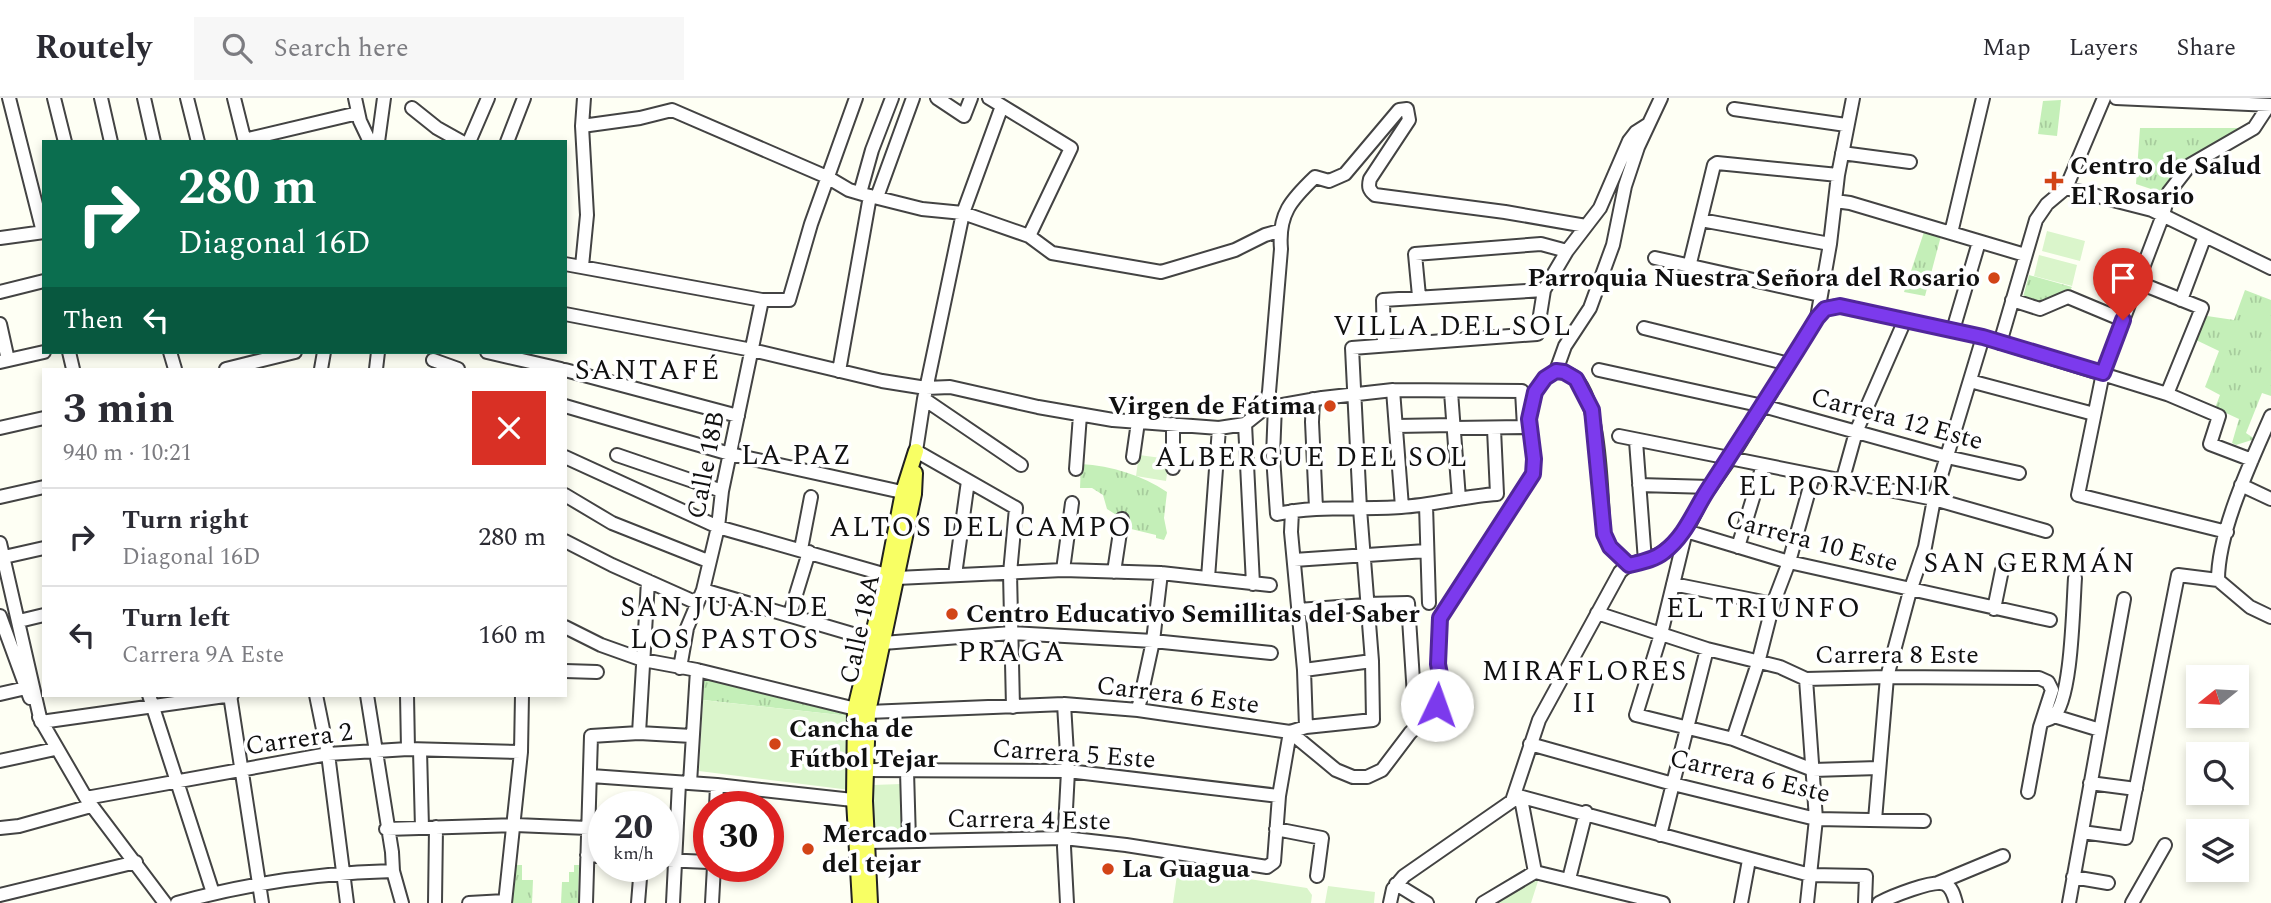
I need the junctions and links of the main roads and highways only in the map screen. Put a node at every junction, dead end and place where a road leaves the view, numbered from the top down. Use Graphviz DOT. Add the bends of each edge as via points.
graph roads {
  1 [pos="916,451"];
  2 [pos="862,710"];
  3 [pos="859,801"];
  4 [pos="860,903"];
  5 [pos="870,903"];
  1 -- 2 [label="main road, Calle 18A"];
  2 -- 3 [label="main road, Calle 18A"];
  2 -- 3 [label="main road, Calle 18A" via="866,770"];
  3 -- 4 [label="main road, Calle 18A"];
  3 -- 5 [label="main road, Calle 18A" via="867,842"];
}
